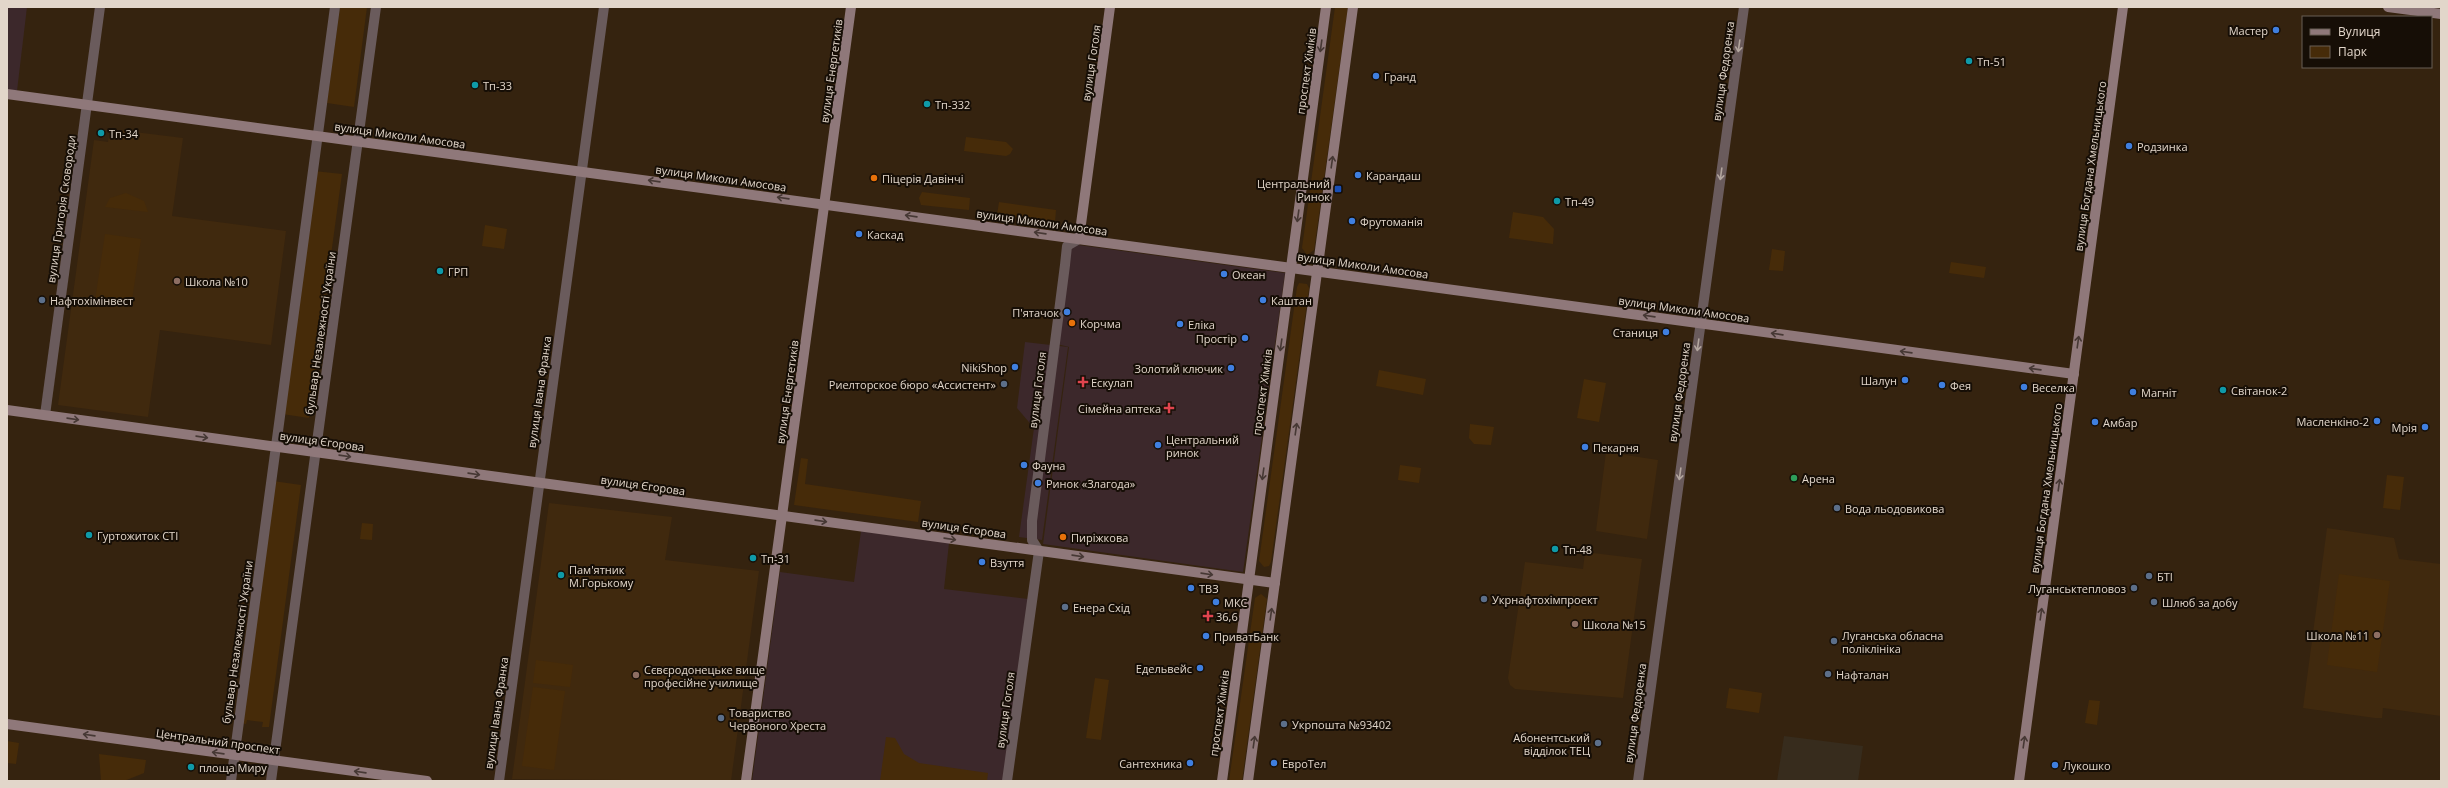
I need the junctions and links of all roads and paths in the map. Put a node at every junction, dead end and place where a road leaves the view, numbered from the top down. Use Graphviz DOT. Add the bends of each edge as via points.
graph roads {
  1 [pos="100,7"];
  2 [pos="335,7"];
  3 [pos="376,7"];
  4 [pos="604,7"];
  5 [pos="851,7"];
  6 [pos="1110,7"];
  7 [pos="1326,7"];
  8 [pos="1353,7"];
  9 [pos="1744,7"];
  10 [pos="2123,7"];
  11 [pos="2388,7"];
  12 [pos="2441,14"];
  13 [pos="7,94"];
  14 [pos="87,104"];
  15 [pos="318,136"];
  16 [pos="358,141"];
  17 [pos="581,171"];
  18 [pos="824,204"];
  19 [pos="1079,239"];
  20 [pos="1291,267"];
  21 [pos="1317,271"];
  22 [pos="1701,324"];
  23 [pos="2074,374"];
  24 [pos="7,410"];
  25 [pos="45,415"];
  26 [pos="276,447"];
  27 [pos="316,452"];
  28 [pos="539,482"];
  29 [pos="782,516"];
  30 [pos="1039,551"];
  31 [pos="1249,579"];
  32 [pos="1275,583"];
  33 [pos="7,724"];
  34 [pos="234,755"];
  35 [pos="274,760"];
  36 [pos="231,781"];
  37 [pos="271,781"];
  38 [pos="427,781"];
  39 [pos="499,781"];
  40 [pos="746,781"];
  41 [pos="1007,781"];
  42 [pos="1222,781"];
  43 [pos="1248,781"];
  44 [pos="1638,781"];
  45 [pos="2019,781"];
  1 -- 14 [label="street, вулиця Григорія Сковороди"];
  2 -- 15 [label="street, бульвар Незалежності України"];
  3 -- 16 [label="street, бульвар Незалежності України"];
  4 -- 17 [label="street, вулиця Івана Франка"];
  5 -- 18 [label="street, вулиця Енергетиків"];
  6 -- 19 [label="street, вулиця Гоголя"];
  7 -- 20 [label="street, проспект Хіміків, one-way"];
  21 -- 8 [label="street, one-way"];
  9 -- 22 [label="street, вулиця Федоренка, one-way"];
  23 -- 10 [label="street, вулиця Богдана Хмельницького, one-way"];
  11 -- 12 [label="street"];
  13 -- 14 [label="street, вулиця Миколи Амосова"];
  14 -- 15 [label="street, вулиця Миколи Амосова"];
  14 -- 25 [label="street, вулиця Григорія Сковороди"];
  15 -- 16 [label="street, вулиця Миколи Амосова"];
  15 -- 26 [label="street, бульвар Незалежності України"];
  16 -- 17 [label="street, вулиця Миколи Амосова"];
  16 -- 27 [label="street, бульвар Незалежності України"];
  18 -- 17 [label="street, вулиця Миколи Амосова, one-way"];
  17 -- 28 [label="street, вулиця Івана Франка"];
  19 -- 18 [label="street, вулиця Миколи Амосова, one-way"];
  18 -- 29 [label="street, вулиця Енергетиків"];
  19 -- 20 [label="street, вулиця Миколи Амосова"];
  19 -- 30 [label="street, вулиця Гоголя" via="1067,246 1044,423 1032,521 1032,540"];
  20 -- 21 [label="street, вулиця Миколи Амосова"];
  20 -- 31 [label="street, проспект Хіміків, one-way"];
  22 -- 21 [label="street, вулиця Миколи Амосова, one-way"];
  32 -- 21 [label="street, one-way"];
  23 -- 22 [label="street, вулиця Миколи Амосова, one-way"];
  22 -- 44 [label="street, вулиця Федоренка, one-way"];
  45 -- 23 [label="street, вулиця Богдана Хмельницького, one-way"];
  24 -- 25 [label="street, вулиця Єгорова"];
  25 -- 26 [label="street, вулиця Єгорова, one-way"];
  26 -- 27 [label="street, вулиця Єгорова"];
  26 -- 34 [label="street, бульвар Незалежності України"];
  27 -- 28 [label="street, вулиця Єгорова, one-way"];
  27 -- 35 [label="street, бульвар Незалежності України"];
  28 -- 29 [label="street, вулиця Єгорова"];
  28 -- 39 [label="street, вулиця Івана Франка"];
  29 -- 30 [label="street, вулиця Єгорова, one-way"];
  29 -- 40 [label="street, вулиця Енергетиків"];
  30 -- 31 [label="street, вулиця Єгорова, one-way"];
  30 -- 41 [label="street, вулиця Гоголя"];
  31 -- 32 [label="street, вулиця Єгорова"];
  31 -- 42 [label="street, проспект Хіміків"];
  43 -- 32 [label="street, one-way"];
  34 -- 33 [label="street, Центральний проспект, one-way"];
  34 -- 35 [label="street, Центральний проспект"];
  34 -- 36 [label="street, бульвар Незалежності України"];
  35 -- 37 [label="street, бульвар Незалежності України"];
  38 -- 35 [label="street, Центральний проспект, one-way"];
}
